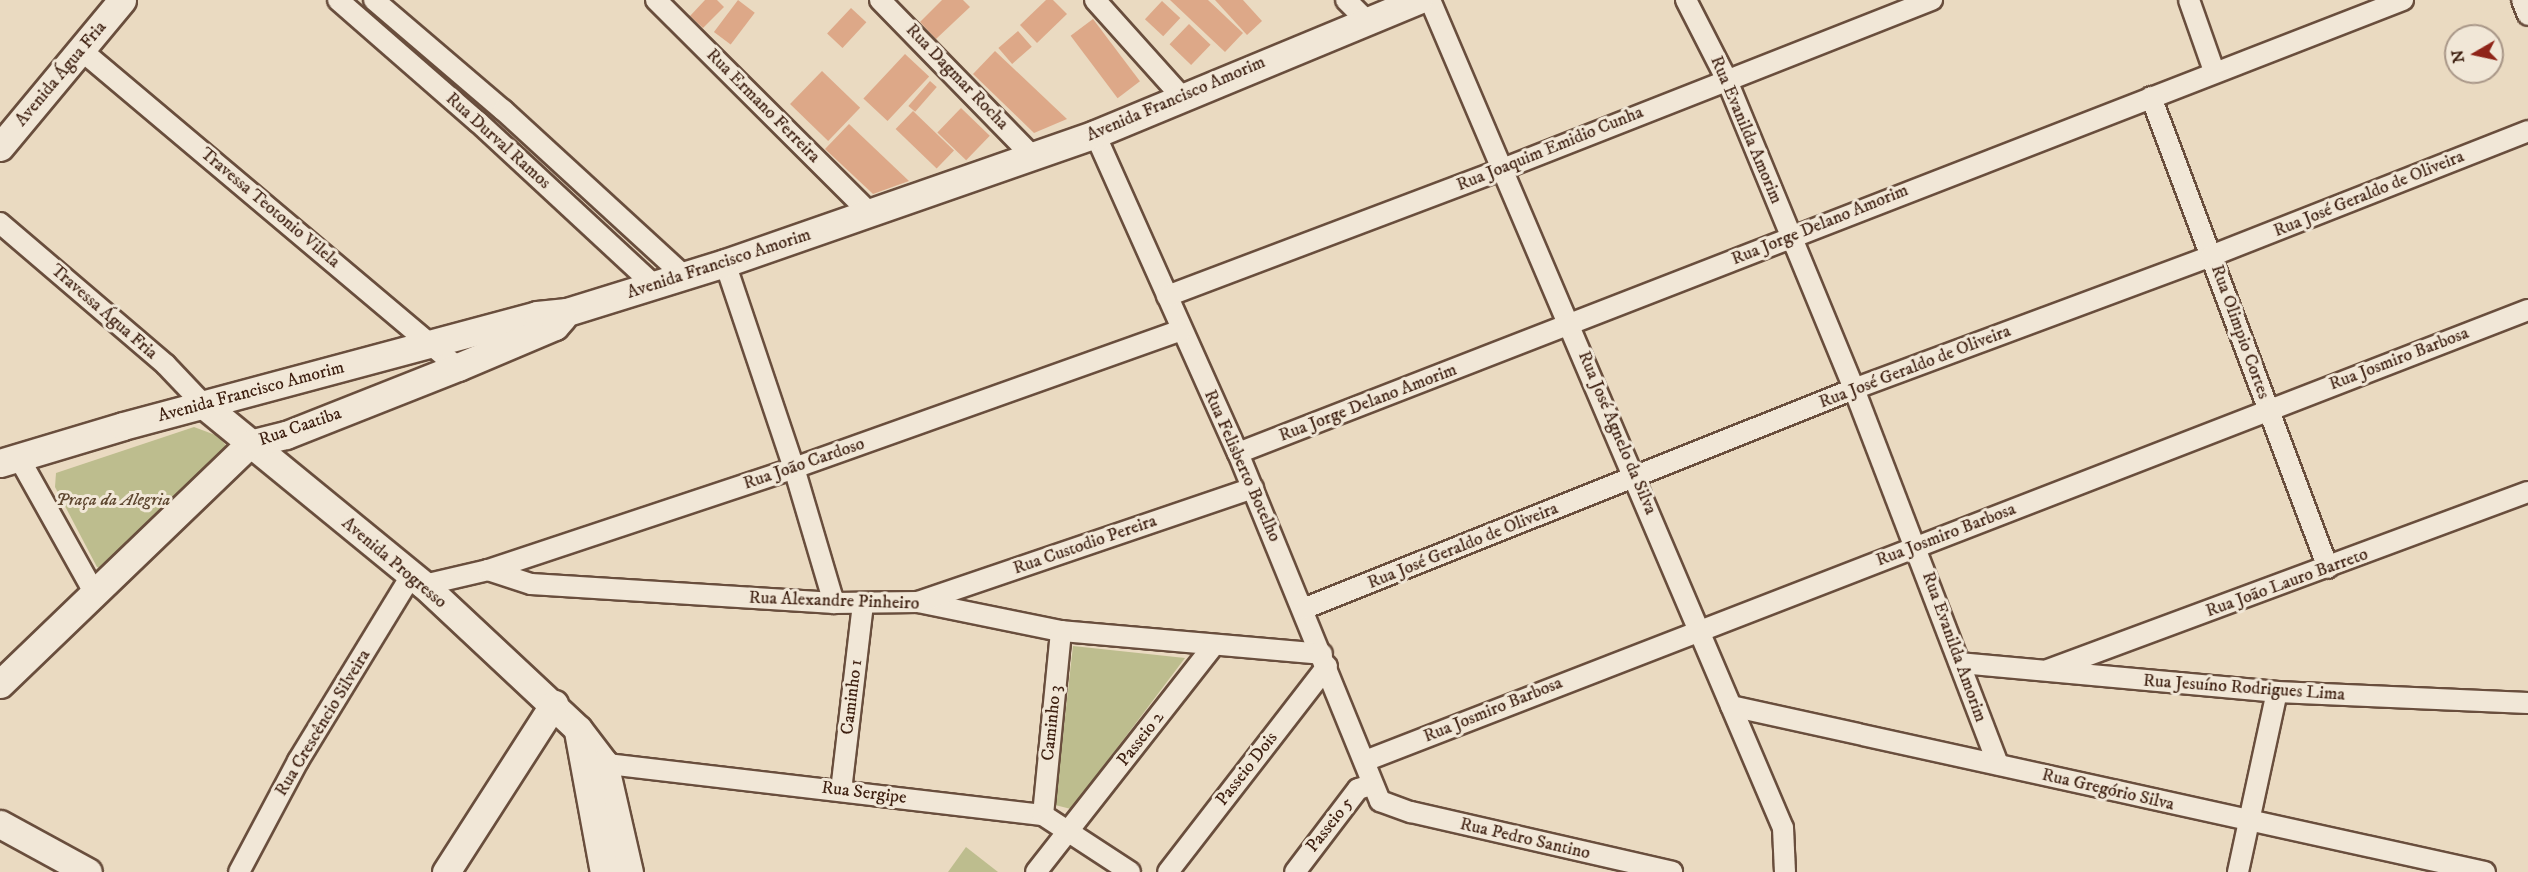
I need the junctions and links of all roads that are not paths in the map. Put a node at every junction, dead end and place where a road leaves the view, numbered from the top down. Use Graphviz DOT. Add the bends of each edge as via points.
graph roads {
  1 [pos="122,0"];
  2 [pos="338,0"];
  3 [pos="374,0"];
  4 [pos="656,0"];
  5 [pos="880,0"];
  6 [pos="1095,0"];
  7 [pos="1346,0"];
  8 [pos="1418,0"];
  9 [pos="1430,0"];
  10 [pos="1686,0"];
  11 [pos="1932,0"];
  12 [pos="2189,0"];
  13 [pos="2403,0"];
  14 [pos="2522,0"];
  15 [pos="2528,15"];
  16 [pos="1366,20"];
  17 [pos="81,50"];
  18 [pos="2214,71"];
  19 [pos="1726,78"];
  20 [pos="1181,96"];
  21 [pos="2151,97"];
  22 [pos="2528,131"];
  23 [pos="1095,134"];
  24 [pos="0,147"];
  25 [pos="1032,156"];
  26 [pos="1505,168"];
  27 [pos="870,213"];
  28 [pos="0,224"];
  29 [pos="1791,235"];
  30 [pos="2211,256"];
  31 [pos="725,263"];
  32 [pos="684,276"];
  33 [pos="655,286"];
  34 [pos="1167,296"];
  35 [pos="2528,310"];
  36 [pos="567,312"];
  37 [pos="1571,326"];
  38 [pos="1181,330"];
  39 [pos="432,344"];
  40 [pos="458,367"];
  41 [pos="1854,389"];
  42 [pos="204,405"];
  43 [pos="2268,409"];
  44 [pos="249,444"];
  45 [pos="1238,453"];
  46 [pos="9,461"];
  47 [pos="794,468"];
  48 [pos="1636,478"];
  49 [pos="1253,488"];
  50 [pos="2528,492"];
  51 [pos="1917,547"];
  52 [pos="2328,568"];
  53 [pos="488,570"];
  54 [pos="417,581"];
  55 [pos="94,592"];
  56 [pos="918,602"];
  57 [pos="834,603"];
  58 [pos="864,604"];
  59 [pos="1303,609"];
  60 [pos="1701,628"];
  61 [pos="1061,632"];
  62 [pos="1214,645"];
  63 [pos="1324,660"];
  64 [pos="1960,663"];
  65 [pos="2045,671"];
  66 [pos="0,684"];
  67 [pos="2277,692"];
  68 [pos="2528,703"];
  69 [pos="554,704"];
  70 [pos="1731,706"];
  71 [pos="1365,761"];
  72 [pos="593,762"];
  73 [pos="1998,764"];
  74 [pos="841,790"];
  75 [pos="1376,793"];
  76 [pos="1043,815"];
  77 [pos="2248,822"];
  78 [pos="0,824"];
  79 [pos="1069,833"];
  80 [pos="88,872"];
  81 [pos="238,872"];
  82 [pos="446,872"];
  83 [pos="604,872"];
  84 [pos="629,872"];
  85 [pos="1036,872"];
  86 [pos="1130,872"];
  87 [pos="1168,872"];
  88 [pos="1295,872"];
  89 [pos="1672,872"];
  90 [pos="1785,872"];
  91 [pos="2238,872"];
  92 [pos="2484,872"];
  1 -- 17 [label="main road, Avenida Água Fria"];
  2 -- 33 [label="street, Rua Durval Ramos" via="478,122"];
  3 -- 32 [label="street, Rua Durval Ramos"];
  4 -- 27 [label="street, Rua Ermano Ferreira"];
  5 -- 25 [label="street, Rua Dagmar Rocha"];
  6 -- 20 [label="street"];
  7 -- 16 [label="street"];
  8 -- 16 [label="main road, Avenida Francisco Amorim"];
  9 -- 26 [label="street, Rua José Agnelo da Silva"];
  10 -- 19 [label="street, Rua Evanilda Amorim"];
  11 -- 19 [label="street, Rua Joaquim Emidio Cunha"];
  12 -- 18 [label="street"];
  13 -- 18 [label="street, Rua Jorge Delano Amorim"];
  14 -- 15 [label="street"];
  16 -- 20 [label="main road, Avenida Francisco Amorim"];
  17 -- 24 [label="main road, Avenida Água Fria"];
  17 -- 39 [label="street, Travessa Teotonio Vilela"];
  18 -- 21 [label="street, Rua Jorge Delano Amorim"];
  19 -- 26 [label="street, Rua Joaquim Emidio Cunha"];
  19 -- 29 [label="street, Rua Evanilda Amorim"];
  20 -- 23 [label="main road, Avenida Francisco Amorim"];
  21 -- 29 [label="street, Rua Jorge Delano Amorim"];
  21 -- 30 [label="street, Rua Olimpio Cortes"];
  22 -- 30 [label="street, Rua José Geraldo de Oliveira"];
  23 -- 25 [label="main road, Avenida Francisco Amorim"];
  23 -- 34 [label="street, Rua Felisberto Botelho"];
  25 -- 27 [label="main road, Avenida Francisco Amorim"];
  26 -- 34 [label="street, Rua Joaquim Emidio Cunha"];
  26 -- 37 [label="street, Rua José Agnelo da Silva"];
  27 -- 31 [label="main road, Avenida Francisco Amorim"];
  28 -- 42 [label="street, Travessa Água Fria" via="166,365"];
  29 -- 37 [label="street, Rua Jorge Delano Amorim"];
  29 -- 41 [label="street, Rua Evanilda Amorim"];
  30 -- 41 [label="street, Rua José Geraldo de Oliveira"];
  30 -- 43 [label="street, Rua Olimpio Cortes"];
  31 -- 32 [label="main road, Avenida Francisco Amorim"];
  31 -- 47 [label="street"];
  32 -- 33 [label="main road, Avenida Francisco Amorim"];
  33 -- 36 [label="main road, Avenida Francisco Amorim"];
  34 -- 38 [label="street, Rua Felisberto Botelho"];
  35 -- 43 [label="street, Rua Josmiro Barbosa"];
  36 -- 39 [label="main road, Avenida Francisco Amorim" via="537,315"];
  36 -- 40 [label="main road, Rua Caatiba" via="555,326"];
  37 -- 45 [label="street, Rua Jorge Delano Amorim"];
  37 -- 48 [label="street, Rua José Agnelo da Silva"];
  38 -- 45 [label="street, Rua Felisberto Botelho"];
  38 -- 47 [label="street, Rua João Cardoso"];
  39 -- 40 [label="street, Travessa Teotonio Vilela"];
  39 -- 42 [label="main road, Avenida Francisco Amorim"];
  40 -- 44 [label="main road, Rua Caatiba" via="286,435"];
  41 -- 48 [label="street, Rua José Geraldo de Oliveira"];
  41 -- 51 [label="street, Rua Evanilda Amorim"];
  42 -- 44 [label="main road, Avenida Progresso"];
  42 -- 46 [label="main road, Avenida Francisco Amorim"];
  43 -- 51 [label="street, Rua Josmiro Barbosa"];
  43 -- 52 [label="street, Rua Olimpio Cortes"];
  44 -- 54 [label="main road, Avenida Progresso"];
  44 -- 55 [label="main road, Rua Caatiba"];
  45 -- 49 [label="street, Rua Felisberto Botelho"];
  46 -- 55 [label="street"];
  47 -- 53 [label="street, Rua João Cardoso"];
  47 -- 57 [label="street"];
  48 -- 59 [label="street, Rua José Geraldo de Oliveira"];
  48 -- 60 [label="street, Rua José Agnelo da Silva"];
  49 -- 56 [label="street, Rua Custodio Pereira"];
  49 -- 59 [label="street, Rua Felisberto Botelho"];
  50 -- 52 [label="street, Rua João Lauro Barreto"];
  51 -- 60 [label="street, Rua Josmiro Barbosa"];
  51 -- 64 [label="street, Rua Evanilda Amorim"];
  52 -- 65 [label="street, Rua João Lauro Barreto"];
  53 -- 54 [label="street, Rua João Cardoso"];
  53 -- 57 [label="street, Rua Alexandre Pinheiro" via="531,584"];
  54 -- 69 [label="main road, Avenida Progresso"];
  54 -- 81 [label="street, Rua Crescêncio Silveira" via="298,761"];
  55 -- 66 [label="main road, Rua Caatiba"];
  56 -- 58 [label="street, Rua Alexandre Pinheiro"];
  56 -- 61 [label="street, Rua Alexandre Pinheiro"];
  57 -- 58 [label="street, Rua Alexandre Pinheiro"];
  58 -- 74 [label="street, Caminho 1"];
  59 -- 63 [label="street, Rua Felisberto Botelho"];
  60 -- 70 [label="street, Rua José Agnelo da Silva"];
  60 -- 71 [label="street, Rua Josmiro Barbosa"];
  61 -- 62 [label="street, Rua Alexandre Pinheiro"];
  61 -- 76 [label="street, Caminho 3"];
  62 -- 63 [label="street, Rua Alexandre Pinheiro"];
  62 -- 79 [label="street, Passeio 2"];
  63 -- 71 [label="street, Rua Felisberto Botelho"];
  63 -- 87 [label="street, Passeio Dois"];
  64 -- 65 [label="street, Rua Jesuíno Rodrigues Lima"];
  64 -- 73 [label="street, Rua Evanilda Amorim"];
  65 -- 67 [label="street, Rua Jesuíno Rodrigues Lima"];
  67 -- 68 [label="street, Rua Jesuíno Rodrigues Lima"];
  67 -- 77 [label="street"];
  69 -- 72 [label="main road, Avenida Progresso" via="578,729"];
  69 -- 82 [label="main road"];
  70 -- 73 [label="street, Rua Gregório Silva"];
  70 -- 90 [label="street, Rua José Agnelo da Silva" via="1783,828"];
  71 -- 75 [label="street, Rua Felisberto Botelho"];
  72 -- 74 [label="street, Rua Sergipe"];
  72 -- 83 [label="main road, Avenida Progresso"];
  72 -- 84 [label="main road, Avenida Progresso"];
  73 -- 77 [label="street, Rua Gregório Silva"];
  74 -- 76 [label="street, Rua Sergipe"];
  75 -- 88 [label="street, Passeio 5" via="1358,789"];
  75 -- 89 [label="street, Rua Pedro Santino" via="1411,812"];
  76 -- 79 [label="street, Rua Sergipe"];
  77 -- 91 [label="street"];
  77 -- 92 [label="street, Rua Gregório Silva"];
  78 -- 80 [label="main road"];
  79 -- 85 [label="street, Passeio 2"];
  79 -- 86 [label="street, Rua Sergipe"];
}
